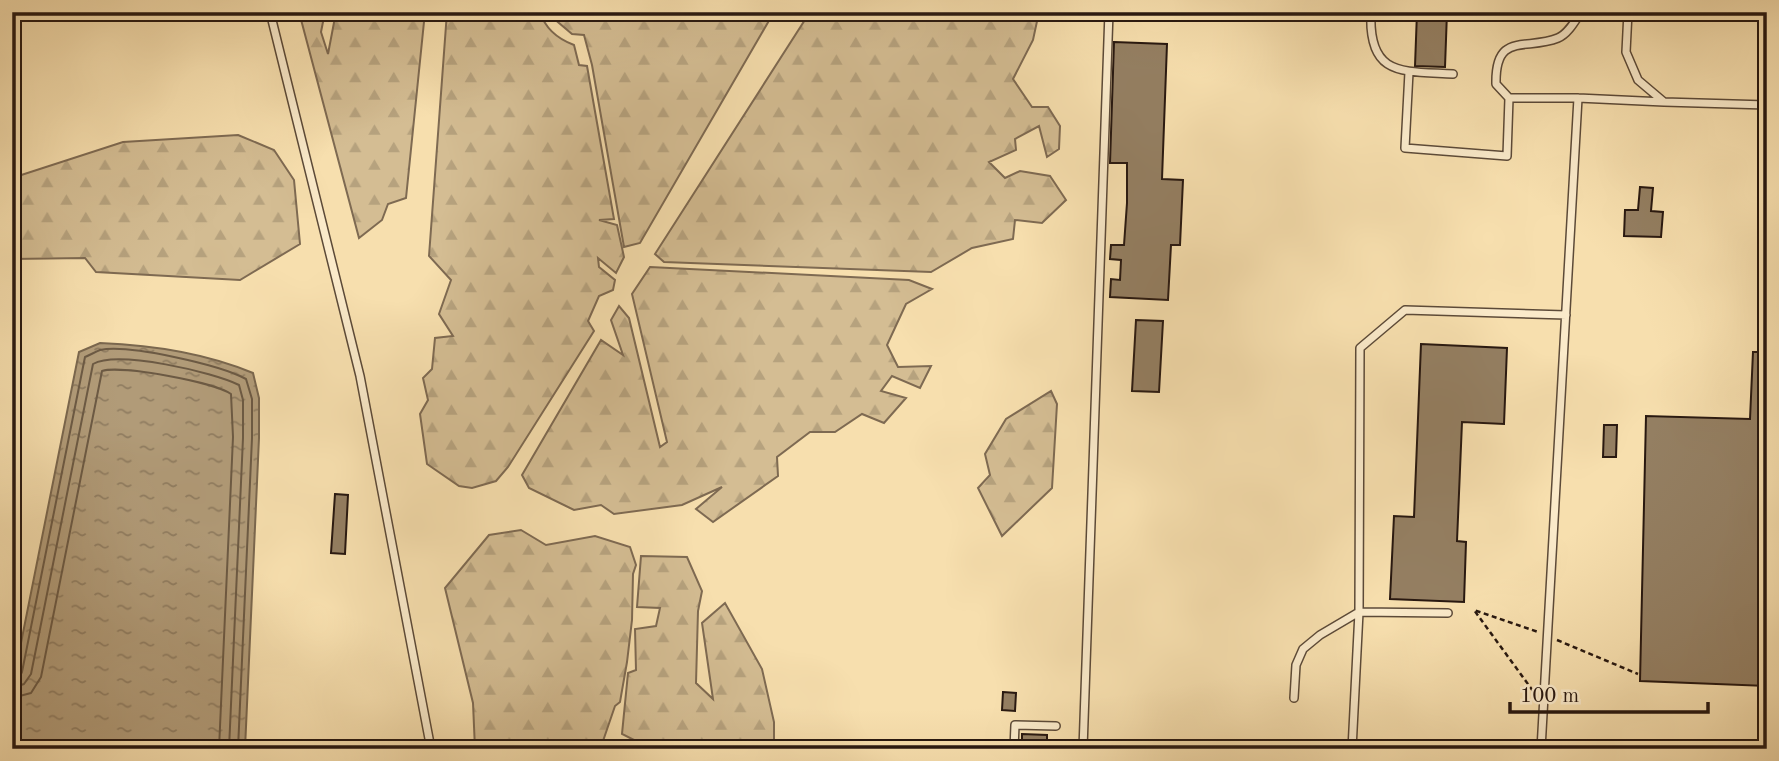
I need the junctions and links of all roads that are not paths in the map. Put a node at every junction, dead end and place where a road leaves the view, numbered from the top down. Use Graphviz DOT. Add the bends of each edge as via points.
graph roads {
  1 [pos="270,12"];
  2 [pos="1109,12"];
  3 [pos="1371,12"];
  4 [pos="1581,12"];
  5 [pos="1628,12"];
  6 [pos="1409,72"];
  7 [pos="1453,74"];
  8 [pos="1509,97"];
  9 [pos="1578,98"];
  10 [pos="1664,102"];
  11 [pos="1767,105"];
  12 [pos="1566,315"];
  13 [pos="1359,611"];
  14 [pos="1448,613"];
  15 [pos="1294,698"];
  16 [pos="1056,726"];
  17 [pos="431,749"];
  18 [pos="1014,749"];
  19 [pos="1083,749"];
  20 [pos="1352,749"];
  21 [pos="1541,749"];
  1 -- 17 [label="lane" via="360,376"];
  2 -- 19 [label="lane"];
  3 -- 6 [label="lane" via="1374,48 1383,61"];
  4 -- 8 [label="lane" via="1559,37 1517,45 1502,53 1495,68 1496,84"];
  5 -- 10 [label="lane" via="1626,52 1637,80"];
  6 -- 7 [label="lane"];
  6 -- 8 [label="lane" via="1405,148 1507,156"];
  8 -- 9 [label="lane"];
  9 -- 10 [label="lane"];
  9 -- 12 [label="lane"];
  10 -- 11 [label="lane"];
  12 -- 13 [label="lane" via="1405,310 1360,348"];
  12 -- 21 [label="lane"];
  13 -- 14 [label="lane"];
  13 -- 15 [label="lane" via="1303,649 1296,665"];
  13 -- 20 [label="lane"];
  16 -- 18 [label="lane" via="1015,726"];
}
